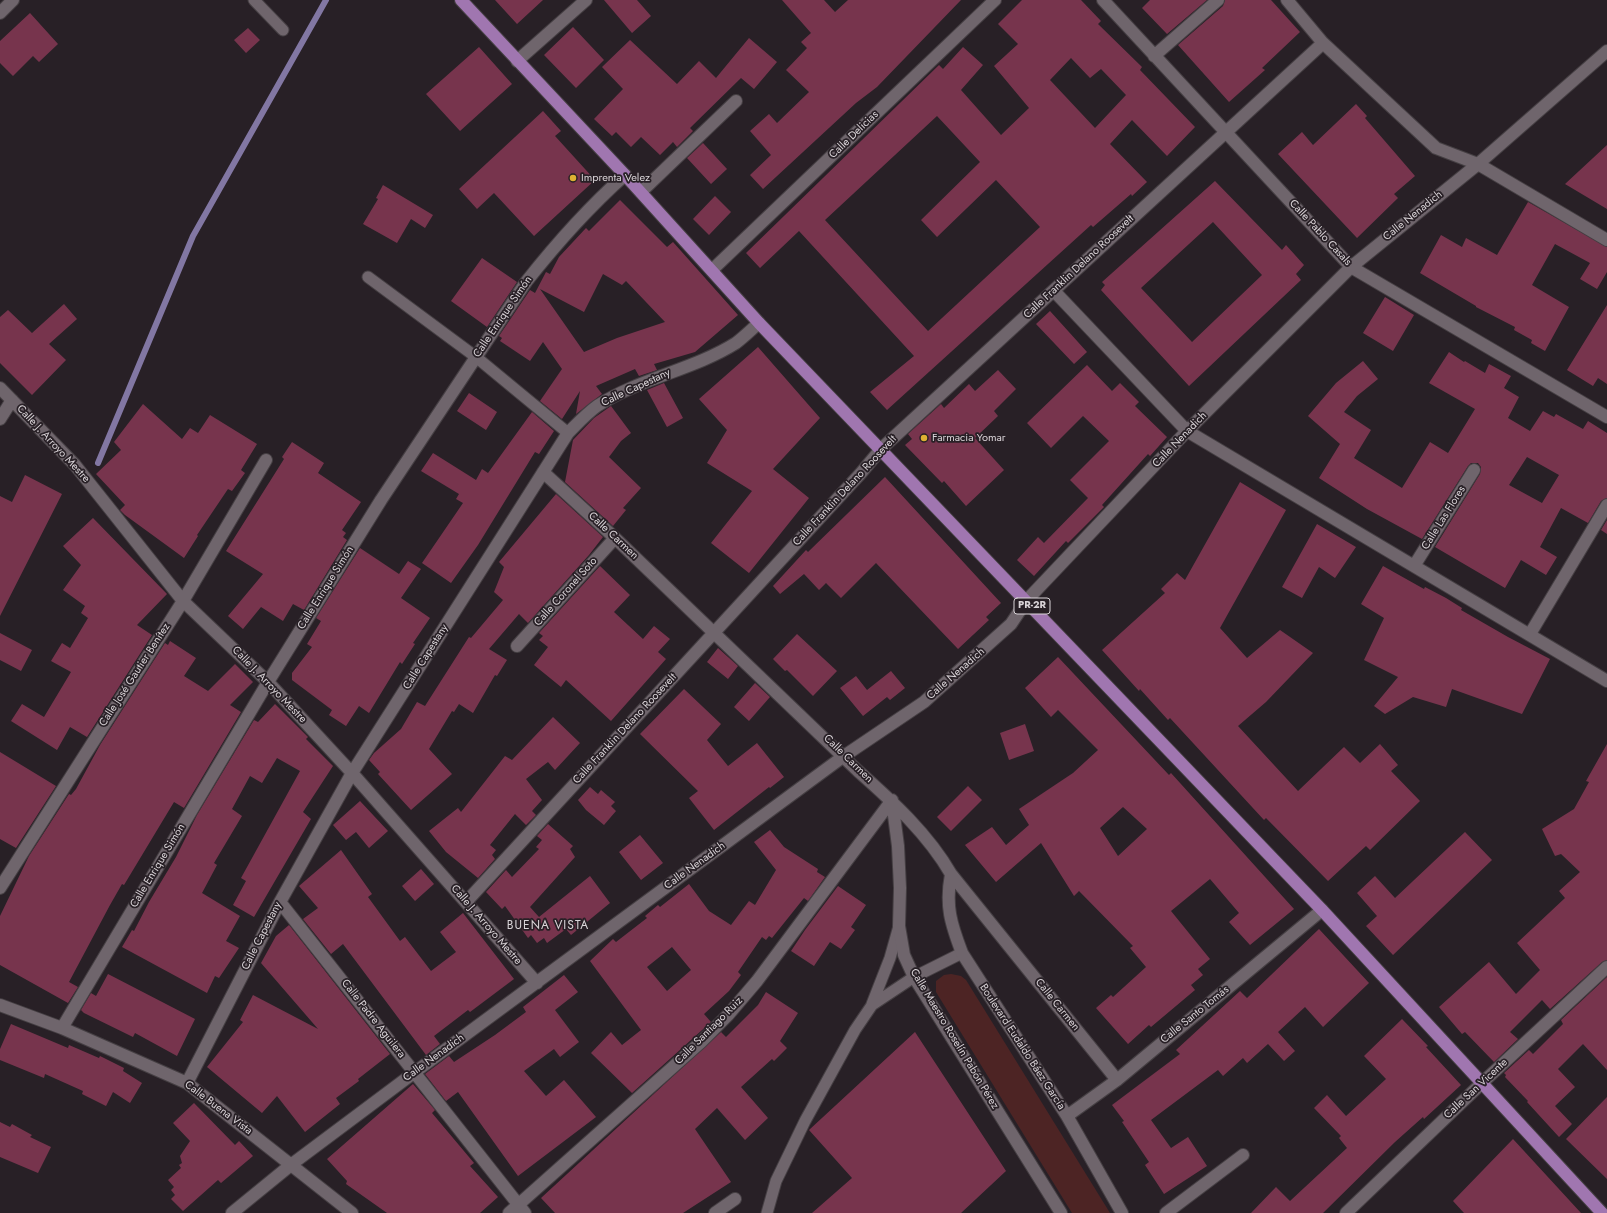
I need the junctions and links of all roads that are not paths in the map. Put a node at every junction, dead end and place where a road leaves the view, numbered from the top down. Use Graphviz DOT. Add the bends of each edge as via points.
graph roads {
  1 [pos="13,0"];
  2 [pos="254,0"];
  3 [pos="461,0"];
  4 [pos="586,0"];
  5 [pos="995,0"];
  6 [pos="1103,0"];
  7 [pos="1218,0"];
  8 [pos="1287,0"];
  9 [pos="0,13"];
  10 [pos="283,30"];
  11 [pos="1323,43"];
  12 [pos="1607,51"];
  13 [pos="1154,56"];
  14 [pos="517,61"];
  15 [pos="736,101"];
  16 [pos="1226,132"];
  17 [pos="1478,164"];
  18 [pos="625,175"];
  19 [pos="641,192"];
  20 [pos="1607,240"];
  21 [pos="1351,267"];
  22 [pos="712,270"];
  23 [pos="368,277"];
  24 [pos="1054,291"];
  25 [pos="759,323"];
  26 [pos="476,357"];
  27 [pos="0,388"];
  28 [pos="12,400"];
  29 [pos="1607,417"];
  30 [pos="0,419"];
  31 [pos="1187,431"];
  32 [pos="568,433"];
  33 [pos="881,449"];
  34 [pos="266,460"];
  35 [pos="1474,470"];
  36 [pos="543,472"];
  37 [pos="1607,505"];
  38 [pos="615,538"];
  39 [pos="1414,566"];
  40 [pos="1027,600"];
  41 [pos="183,601"];
  42 [pos="714,632"];
  43 [pos="1530,634"];
  44 [pos="516,646"];
  45 [pos="1607,681"];
  46 [pos="268,682"];
  47 [pos="844,756"];
  48 [pos="352,773"];
  49 [pos="892,800"];
  50 [pos="951,874"];
  51 [pos="0,888"];
  52 [pos="280,902"];
  53 [pos="466,902"];
  54 [pos="1322,910"];
  55 [pos="899,926"];
  56 [pos="962,953"];
  57 [pos="1607,967"];
  58 [pos="914,977"];
  59 [pos="536,983"];
  60 [pos="0,1005"];
  61 [pos="872,1005"];
  62 [pos="62,1028"];
  63 [pos="415,1072"];
  64 [pos="1117,1080"];
  65 [pos="187,1082"];
  66 [pos="1483,1082"];
  67 [pos="1066,1116"];
  68 [pos="1243,1155"];
  69 [pos="292,1164"];
  70 [pos="735,1199"];
  71 [pos="522,1209"];
  72 [pos="232,1213"];
  73 [pos="352,1213"];
  74 [pos="509,1213"];
  75 [pos="715,1213"];
  76 [pos="767,1213"];
  77 [pos="1061,1213"];
  78 [pos="1122,1213"];
  79 [pos="1166,1213"];
  80 [pos="1346,1213"];
  81 [pos="1602,1213"];
  1 -- 9 [label="street"];
  2 -- 10 [label="lane"];
  3 -- 14 [label="main road, PR-2R"];
  4 -- 14 [label="street"];
  5 -- 22 [label="street, Calle Delicias"];
  6 -- 13 [label="street, Calle Pablo Casals"];
  7 -- 13 [label="street"];
  8 -- 11 [label="street"];
  11 -- 16 [label="street, Calle Franklin Delano Roosevelt"];
  11 -- 17 [label="street" via="1436,148"];
  12 -- 17 [label="street, Calle Nenadich"];
  13 -- 16 [label="street, Calle Pablo Casals"];
  14 -- 18 [label="main road, PR-2R"];
  15 -- 19 [label="street"];
  16 -- 21 [label="street, Calle Pablo Casals"];
  16 -- 24 [label="street, Calle Franklin Delano Roosevelt"];
  17 -- 20 [label="street"];
  17 -- 21 [label="street, Calle Nenadich"];
  18 -- 19 [label="main road, PR-2R"];
  18 -- 26 [label="street, Calle Enrique Simón" via="602,195 551,250 526,282"];
  19 -- 22 [label="main road, PR-2R"];
  21 -- 29 [label="street, Calle Pablo Casals"];
  21 -- 31 [label="street, Calle Nenadich"];
  22 -- 25 [label="main road, PR-2R"];
  23 -- 26 [label="lane"];
  24 -- 31 [label="street"];
  24 -- 33 [label="street, Calle Franklin Delano Roosevelt"];
  25 -- 32 [label="street, Calle Capestany" via="737,342 717,353 644,382 597,407"];
  25 -- 33 [label="main road, PR-2R"];
  26 -- 32 [label="lane"];
  26 -- 46 [label="street, Calle Enrique Simón" via="381,500"];
  27 -- 28 [label="street, Calle J. Arroyo Mestre"];
  28 -- 30 [label="street"];
  28 -- 41 [label="street, Calle J. Arroyo Mestre" via="75,465"];
  31 -- 39 [label="street"];
  31 -- 40 [label="street, Calle Nenadich"];
  32 -- 36 [label="street, Calle Capestany"];
  33 -- 40 [label="main road, PR-2R"];
  33 -- 42 [label="street, Calle Franklin Delano Roosevelt" via="862,473"];
  34 -- 41 [label="street, Calle José Gautier Benítez"];
  35 -- 39 [label="street, Calle Las Flores"];
  36 -- 38 [label="street, Calle Carmen"];
  36 -- 48 [label="street, Calle Capestany"];
  37 -- 43 [label="street"];
  38 -- 42 [label="street, Calle Carmen"];
  38 -- 44 [label="street, Calle Coronel Soto"];
  39 -- 43 [label="street"];
  40 -- 47 [label="street, Calle Nenadich" via="1011,624 965,668 924,702"];
  40 -- 54 [label="main road, PR-2R"];
  41 -- 46 [label="street, Calle J. Arroyo Mestre"];
  41 -- 51 [label="street, Calle José Gautier Benítez"];
  42 -- 47 [label="street, Calle Carmen"];
  42 -- 53 [label="street, Calle Franklin Delano Roosevelt"];
  43 -- 45 [label="street"];
  46 -- 48 [label="street, Calle J. Arroyo Mestre"];
  46 -- 62 [label="street, Calle Enrique Simón"];
  47 -- 49 [label="street, Calle Carmen"];
  47 -- 59 [label="street, Calle Nenadich"];
  48 -- 52 [label="street, Calle Capestany"];
  48 -- 53 [label="street, Calle J. Arroyo Mestre"];
  49 -- 50 [label="street, Calle Carmen" via="942,859"];
  49 -- 55 [label="street, Calle Maestro Roselín Pabón Pérez" via="898,846"];
  49 -- 71 [label="street, Calle Santiago Ruiz" via="757,981 728,1015"];
  50 -- 56 [label="street, Boulevard Eudaldo Báez García" via="948,906 950,923"];
  50 -- 64 [label="street, Calle Carmen"];
  52 -- 63 [label="street, Calle Padre Aguilera"];
  52 -- 65 [label="street, Calle Capestany"];
  53 -- 59 [label="street, Calle J. Arroyo Mestre"];
  54 -- 64 [label="street, Calle Santo Tomás"];
  54 -- 66 [label="main road, PR-2R"];
  55 -- 58 [label="street, Calle Maestro Roselín Pabón Pérez" via="904,955"];
  55 -- 61 [label="lane"];
  56 -- 58 [label="lane"];
  56 -- 67 [label="street, Boulevard Eudaldo Báez García"];
  57 -- 66 [label="street, Calle San Vicente"];
  58 -- 61 [label="lane"];
  58 -- 77 [label="street, Calle Maestro Roselín Pabón Pérez"];
  59 -- 63 [label="street, Calle Nenadich"];
  60 -- 62 [label="street, Calle Buena Vista"];
  61 -- 76 [label="lane" via="855,1030 805,1121 776,1181"];
  62 -- 65 [label="street, Calle Buena Vista"];
  63 -- 69 [label="street, Calle Nenadich"];
  63 -- 71 [label="street, Calle Padre Aguilera"];
  64 -- 67 [label="street, Calle Santo Tomás"];
  65 -- 69 [label="street, Calle Buena Vista"];
  66 -- 80 [label="street, Calle San Vicente"];
  66 -- 81 [label="main road, PR-2R"];
  67 -- 78 [label="street, Boulevard Eudaldo Báez García"];
  68 -- 79 [label="street"];
  69 -- 72 [label="street, Calle Nenadich"];
  69 -- 73 [label="street, Calle Buena Vista"];
  70 -- 75 [label="street"];
  71 -- 74 [label="street, Calle Santiago Ruiz"];
}
